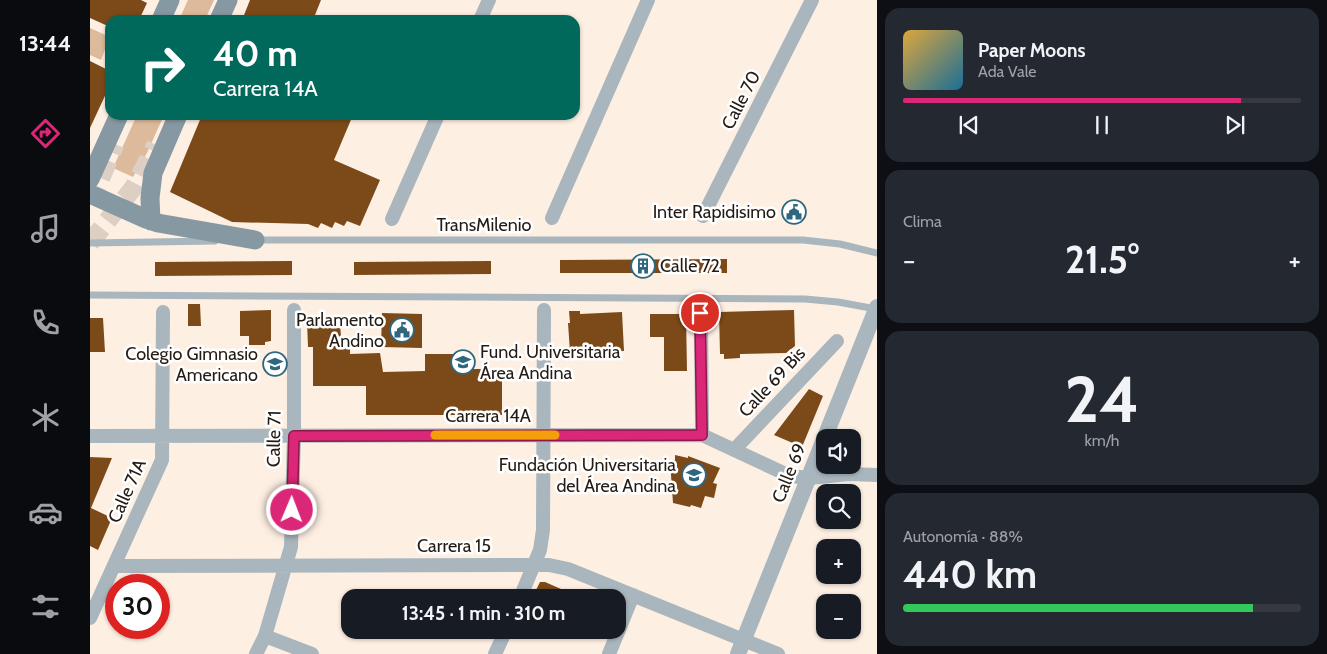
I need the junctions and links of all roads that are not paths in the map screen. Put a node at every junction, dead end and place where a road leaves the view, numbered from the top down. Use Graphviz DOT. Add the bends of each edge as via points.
graph roads {
  1 [pos="170,0"];
  2 [pos="179,0"];
  3 [pos="220,0"];
  4 [pos="228,0"];
  5 [pos="489,0"];
  6 [pos="648,0"];
  7 [pos="812,0"];
  8 [pos="163,15"];
  9 [pos="172,15"];
  10 [pos="213,15"];
  11 [pos="221,15"];
  12 [pos="482,15"];
  13 [pos="117,120"];
  14 [pos="176,120"];
  15 [pos="436,120"];
  16 [pos="90,179"];
  17 [pos="90,194"];
  18 [pos="703,216"];
  19 [pos="552,218"];
  20 [pos="392,219"];
  21 [pos="151,221"];
  22 [pos="255,240"];
  23 [pos="90,243"];
  24 [pos="877,253"];
  25 [pos="90,295"];
  26 [pos="877,308"];
  27 [pos="294,310"];
  28 [pos="544,310"];
  29 [pos="163,312"];
  30 [pos="700,313"];
  31 [pos="837,340"];
  32 [pos="544,435"];
  33 [pos="702,435"];
  34 [pos="90,436"];
  35 [pos="163,436"];
  36 [pos="294,436"];
  37 [pos="734,450"];
  38 [pos="877,475"];
  39 [pos="808,478"];
  40 [pos="535,564"];
  41 [pos="287,565"];
  42 [pos="114,566"];
  43 [pos="524,589"];
  44 [pos="633,595"];
  45 [pos="90,618"];
  46 [pos="265,636"];
  47 [pos="502,639"];
  48 [pos="741,647"];
  49 [pos="256,654"];
  50 [pos="312,654"];
  51 [pos="495,654"];
  52 [pos="609,654"];
  53 [pos="778,654"];
  1 -- 8 [label="main road"];
  2 -- 9 [label="main road"];
  3 -- 10 [label="main road"];
  4 -- 11 [label="main road"];
  5 -- 12 [label="street"];
  6 -- 19 [label="street"];
  7 -- 18 [label="street, Calle 70"];
  13 -- 16 [label="main road"];
  14 -- 21 [label="main road" via="153,173"];
  15 -- 20 [label="street"];
  17 -- 21 [label="main road"];
  21 -- 22 [label="main road"];
  22 -- 23 [label="lane, TransMilenio"];
  22 -- 24 [label="lane, TransMilenio" via="803,240"];
  25 -- 26 [label="lane" via="805,300"];
  26 -- 39 [label="street, Calle 69"];
  27 -- 36 [label="street, Calle 71"];
  28 -- 32 [label="street"];
  29 -- 35 [label="street, Calle 71A"];
  30 -- 33 [label="street"];
  31 -- 37 [label="street, Calle 69 Bis"];
  32 -- 33 [label="street, Carrera 14A"];
  32 -- 36 [label="street, Carrera 14A"];
  32 -- 40 [label="street" via="544,530"];
  33 -- 37 [label="street, Carrera 14A"];
  34 -- 35 [label="street, Carrera 14A"];
  35 -- 36 [label="street, Carrera 14A"];
  35 -- 42 [label="street, Calle 71A" via="160,466"];
  36 -- 41 [label="street, Calle 71" via="291,547"];
  37 -- 39 [label="street, Carrera 14A" via="782,473"];
  38 -- 39 [label="street, Carrera 14A"];
  39 -- 48 [label="street, Calle 69"];
  40 -- 41 [label="street, Carrera 15"];
  40 -- 43 [label="street"];
  40 -- 44 [label="street, Carrera 15" via="568,569"];
  41 -- 42 [label="street, Carrera 15"];
  41 -- 46 [label="street, Calle 71"];
  42 -- 45 [label="street, Calle 71A"];
  44 -- 48 [label="street, Carrera 15"];
  44 -- 52 [label="street"];
  46 -- 49 [label="street, Calle 71"];
  46 -- 50 [label="street"];
  47 -- 51 [label="street"];
  48 -- 53 [label="street, Carrera 15"];
}
